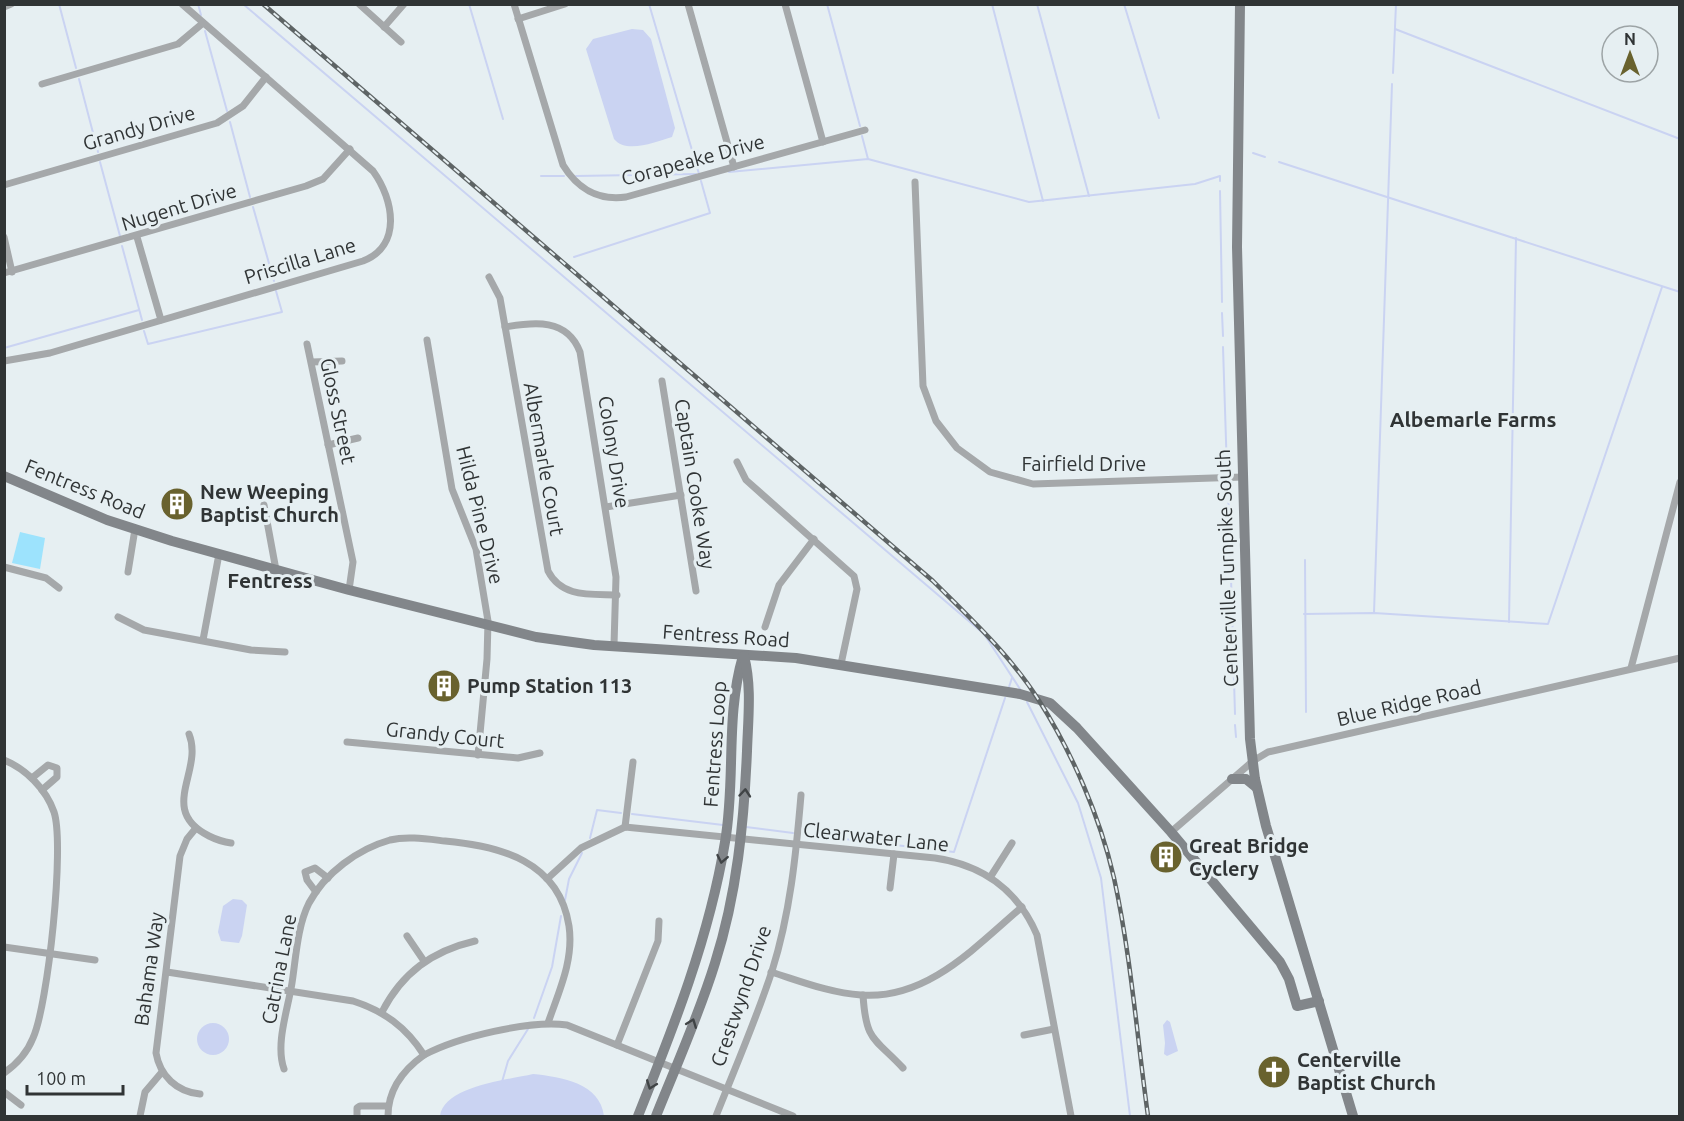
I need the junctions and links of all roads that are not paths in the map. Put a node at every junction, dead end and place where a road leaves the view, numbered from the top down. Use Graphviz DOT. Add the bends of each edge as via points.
graph roads {
  1 [pos="11,4"];
  2 [pos="182,4"];
  3 [pos="359,4"];
  4 [pos="404,4"];
  5 [pos="514,4"];
  6 [pos="566,4"];
  7 [pos="688,4"];
  8 [pos="784,4"];
  9 [pos="1240,4"];
  10 [pos="4,7"];
  11 [pos="518,19"];
  12 [pos="203,23"];
  13 [pos="384,27"];
  14 [pos="401,42"];
  15 [pos="266,77"];
  16 [pos="42,84"];
  17 [pos="865,130"];
  18 [pos="823,142"];
  19 [pos="350,149"];
  20 [pos="734,166"];
  21 [pos="915,182"];
  22 [pos="4,185"];
  23 [pos="4,237"];
  24 [pos="137,237"];
  25 [pos="8,272"];
  26 [pos="489,277"];
  27 [pos="161,320"];
  28 [pos="505,327"];
  29 [pos="428,340"];
  30 [pos="307,344"];
  31 [pos="4,361"];
  32 [pos="312,362"];
  33 [pos="342,362"];
  34 [pos="662,381"];
  35 [pos="358,438"];
  36 [pos="328,445"];
  37 [pos="736,462"];
  38 [pos="4,476"];
  39 [pos="1243,477"];
  40 [pos="1680,482"];
  41 [pos="681,495"];
  42 [pos="264,505"];
  43 [pos="606,507"];
  44 [pos="135,529"];
  45 [pos="814,539"];
  46 [pos="219,554"];
  47 [pos="4,567"];
  48 [pos="276,570"];
  49 [pos="128,572"];
  50 [pos="59,588"];
  51 [pos="349,590"];
  52 [pos="696,591"];
  53 [pos="617,595"];
  54 [pos="118,617"];
  55 [pos="488,627"];
  56 [pos="765,627"];
  57 [pos="203,640"];
  58 [pos="614,645"];
  59 [pos="285,652"];
  60 [pos="743,656"];
  61 [pos="1680,658"];
  62 [pos="841,664"];
  63 [pos="1630,668"];
  64 [pos="189,734"];
  65 [pos="347,742"];
  66 [pos="540,753"];
  67 [pos="478,755"];
  68 [pos="4,760"];
  69 [pos="1253,761"];
  70 [pos="633,762"];
  71 [pos="32,778"];
  72 [pos="1232,780"];
  73 [pos="1257,788"];
  74 [pos="42,790"];
  75 [pos="801,795"];
  76 [pos="625,827"];
  77 [pos="196,828"];
  78 [pos="1171,832"];
  79 [pos="726,839"];
  80 [pos="741,839"];
  81 [pos="231,843"];
  82 [pos="1012,843"];
  83 [pos="797,844"];
  84 [pos="894,854"];
  85 [pos="991,876"];
  86 [pos="328,878"];
  87 [pos="547,879"];
  88 [pos="890,888"];
  89 [pos="316,892"];
  90 [pos="1022,907"];
  91 [pos="659,921"];
  92 [pos="407,936"];
  93 [pos="475,941"];
  94 [pos="4,946"];
  95 [pos="49,953"];
  96 [pos="95,960"];
  97 [pos="424,961"];
  98 [pos="167,972"];
  99 [pos="771,972"];
  100 [pos="291,990"];
  101 [pos="863,995"];
  102 [pos="1319,1001"];
  103 [pos="382,1012"];
  104 [pos="548,1023"];
  105 [pos="1054,1029"];
  106 [pos="1024,1035"];
  107 [pos="617,1045"];
  108 [pos="424,1055"];
  109 [pos="660,1062"];
  110 [pos="675,1068"];
  111 [pos="903,1068"];
  112 [pos="284,1069"];
  113 [pos="162,1072"];
  114 [pos="4,1073"];
  115 [pos="727,1088"];
  116 [pos="4,1092"];
  117 [pos="200,1094"];
  118 [pos="21,1105"];
  119 [pos="388,1106"];
  120 [pos="141,1116"];
  121 [pos="357,1116"];
  122 [pos="388,1116"];
  123 [pos="639,1116"];
  124 [pos="656,1116"];
  125 [pos="716,1116"];
  126 [pos="793,1116"];
  127 [pos="1071,1116"];
  128 [pos="1353,1116"];
  1 -- 10 [label="street"];
  2 -- 12 [label="street, Priscilla Lane"];
  3 -- 13 [label="street"];
  4 -- 13 [label="street"];
  5 -- 11 [label="street, Corapeake Drive"];
  6 -- 11 [label="street"];
  7 -- 20 [label="street"];
  8 -- 18 [label="street"];
  9 -- 39 [label="street, Centerville Turnpike South" via="1236,185"];
  11 -- 20 [label="street, Corapeake Drive" via="563,165 580,186 597,195 620,198"];
  12 -- 15 [label="street, Priscilla Lane"];
  12 -- 16 [label="street" via="178,44"];
  13 -- 14 [label="street"];
  15 -- 19 [label="street, Priscilla Lane"];
  15 -- 22 [label="street, Grandy Drive" via="234,113 217,123"];
  17 -- 18 [label="street, Corapeake Drive"];
  18 -- 20 [label="street, Corapeake Drive"];
  19 -- 24 [label="street, Nugent Drive" via="315,183"];
  19 -- 27 [label="street, Priscilla Lane" via="376,175 390,214 390,236 379,252 363,261"];
  21 -- 39 [label="street, Fairfield Drive" via="923,387 936,421 957,448 990,472 1033,484"];
  23 -- 25 [label="street"];
  24 -- 25 [label="street, Nugent Drive"];
  24 -- 27 [label="street"];
  26 -- 28 [label="street, Albermarle Court" via="500,297"];
  27 -- 31 [label="street, Priscilla Lane" via="31,358"];
  28 -- 43 [label="street, Colony Drive" via="548,324 564,331 578,346"];
  28 -- 53 [label="street, Albermarle Court" via="548,571 557,584 569,591"];
  29 -- 55 [label="street, Hilda Pine Drive" via="452,489 476,549"];
  30 -- 32 [label="street, Gloss Street"];
  32 -- 33 [label="street"];
  32 -- 36 [label="street, Gloss Street"];
  34 -- 41 [label="street, Captain Cooke Way"];
  35 -- 36 [label="street"];
  36 -- 51 [label="street, Gloss Street" via="353,562"];
  37 -- 45 [label="street" via="746,480"];
  38 -- 44 [label="street, Fentress Road"];
  39 -- 69 [label="street, Centerville Turnpike South"];
  40 -- 63 [label="street"];
  41 -- 43 [label="street"];
  41 -- 52 [label="street, Captain Cooke Way"];
  42 -- 48 [label="street"];
  43 -- 53 [label="street, Colony Drive"];
  44 -- 46 [label="street, Fentress Road"];
  44 -- 49 [label="street"];
  45 -- 56 [label="street" via="779,585"];
  45 -- 62 [label="street" via="850,570 856,582"];
  46 -- 48 [label="street, Fentress Road"];
  46 -- 57 [label="street"];
  47 -- 50 [label="street" via="46,578"];
  48 -- 51 [label="street, Fentress Road"];
  51 -- 55 [label="street, Fentress Road"];
  53 -- 58 [label="street, Colony Drive"];
  54 -- 57 [label="street" via="133,627"];
  55 -- 58 [label="street, Fentress Road" via="554,641"];
  55 -- 67 [label="street, Hilda Pine Drive"];
  57 -- 59 [label="street"];
  58 -- 60 [label="street, Fentress Road"];
  60 -- 62 [label="street, Fentress Road"];
  60 -- 79 [label="street, Fentress Loop" via="735,684"];
  80 -- 60 [label="street, Fentress Loop, one-way" via="750,679"];
  61 -- 63 [label="street, Blue Ridge Road"];
  62 -- 78 [label="street, Fentress Road" via="1020,694 1050,703"];
  63 -- 69 [label="street, Blue Ridge Road" via="1268,752"];
  64 -- 77 [label="street" via="192,746 183,801 186,817"];
  65 -- 67 [label="street, Grandy Court"];
  66 -- 67 [label="street, Grandy Court" via="524,758"];
  68 -- 71 [label="street"];
  69 -- 72 [label="street, Blue Ridge Road"];
  69 -- 73 [label="street, Centerville Turnpike South"];
  70 -- 76 [label="street"];
  71 -- 74 [label="street"];
  71 -- 74 [label="street" via="48,765 57,768 57,777"];
  72 -- 73 [label="street" via="1246,779"];
  72 -- 78 [label="street, Blue Ridge Road"];
  73 -- 102 [label="street, Centerville Turnpike South"];
  74 -- 95 [label="street" via="53,809 59,838"];
  75 -- 83 [label="street, Crestwynd Drive"];
  76 -- 79 [label="street, Clearwater Lane"];
  76 -- 87 [label="street" via="581,848"];
  77 -- 81 [label="street" via="216,840"];
  77 -- 98 [label="street, Bahama Way" via="180,856"];
  78 -- 102 [label="street, Fentress Road" via="1284,967 1297,1006"];
  79 -- 80 [label="street, Clearwater Lane"];
  79 -- 109 [label="street, Fentress Loop, one-way" via="705,936"];
  80 -- 83 [label="street, Clearwater Lane"];
  110 -- 80 [label="street, Fentress Loop, one-way" via="715,963 732,899"];
  82 -- 85 [label="street"];
  83 -- 84 [label="street, Clearwater Lane"];
  83 -- 99 [label="street, Crestwynd Drive" via="789,901"];
  84 -- 85 [label="street, Clearwater Lane" via="951,860"];
  84 -- 88 [label="street"];
  85 -- 90 [label="street, Clearwater Lane"];
  86 -- 87 [label="street, Catrina Lane" via="367,849 392,840 411,839 500,849 526,861"];
  86 -- 89 [label="street, Catrina Lane"];
  86 -- 89 [label="street" via="315,868 305,872"];
  87 -- 104 [label="street, Catrina Lane" via="569,923 570,949 564,980"];
  89 -- 100 [label="street, Catrina Lane" via="304,915"];
  90 -- 101 [label="street" via="943,973 901,991"];
  90 -- 105 [label="street, Clearwater Lane" via="1037,934"];
  91 -- 107 [label="street" via="658,941"];
  92 -- 97 [label="street"];
  93 -- 97 [label="street" via="440,951"];
  94 -- 95 [label="street"];
  95 -- 96 [label="street"];
  95 -- 114 [label="street" via="33,1038 25,1053"];
  97 -- 103 [label="street" via="400,984"];
  98 -- 100 [label="street"];
  98 -- 113 [label="street, Bahama Way" via="156,1053"];
  99 -- 101 [label="street"];
  99 -- 115 [label="street, Crestwynd Drive"];
  100 -- 103 [label="street" via="353,1001"];
  100 -- 112 [label="street, Catrina Lane" via="281,1054"];
  101 -- 111 [label="street" via="866,1028"];
  102 -- 128 [label="street, Centerville Turnpike South"];
  103 -- 108 [label="street" via="406,1031"];
  104 -- 107 [label="street" via="567,1025"];
  104 -- 108 [label="street" via="523,1024"];
  105 -- 106 [label="street"];
  105 -- 127 [label="street, Clearwater Lane"];
  107 -- 109 [label="street"];
  108 -- 119 [label="street" via="403,1074"];
  109 -- 110 [label="street"];
  109 -- 123 [label="street, Fentress Loop, one-way"];
  110 -- 115 [label="street"];
  110 -- 124 [label="street, Fentress Loop"];
  113 -- 117 [label="street" via="174,1084"];
  113 -- 120 [label="street" via="145,1092"];
  115 -- 125 [label="street"];
  115 -- 126 [label="street"];
  116 -- 118 [label="street"];
  119 -- 121 [label="street" via="360,1106"];
  119 -- 122 [label="street"];
}
